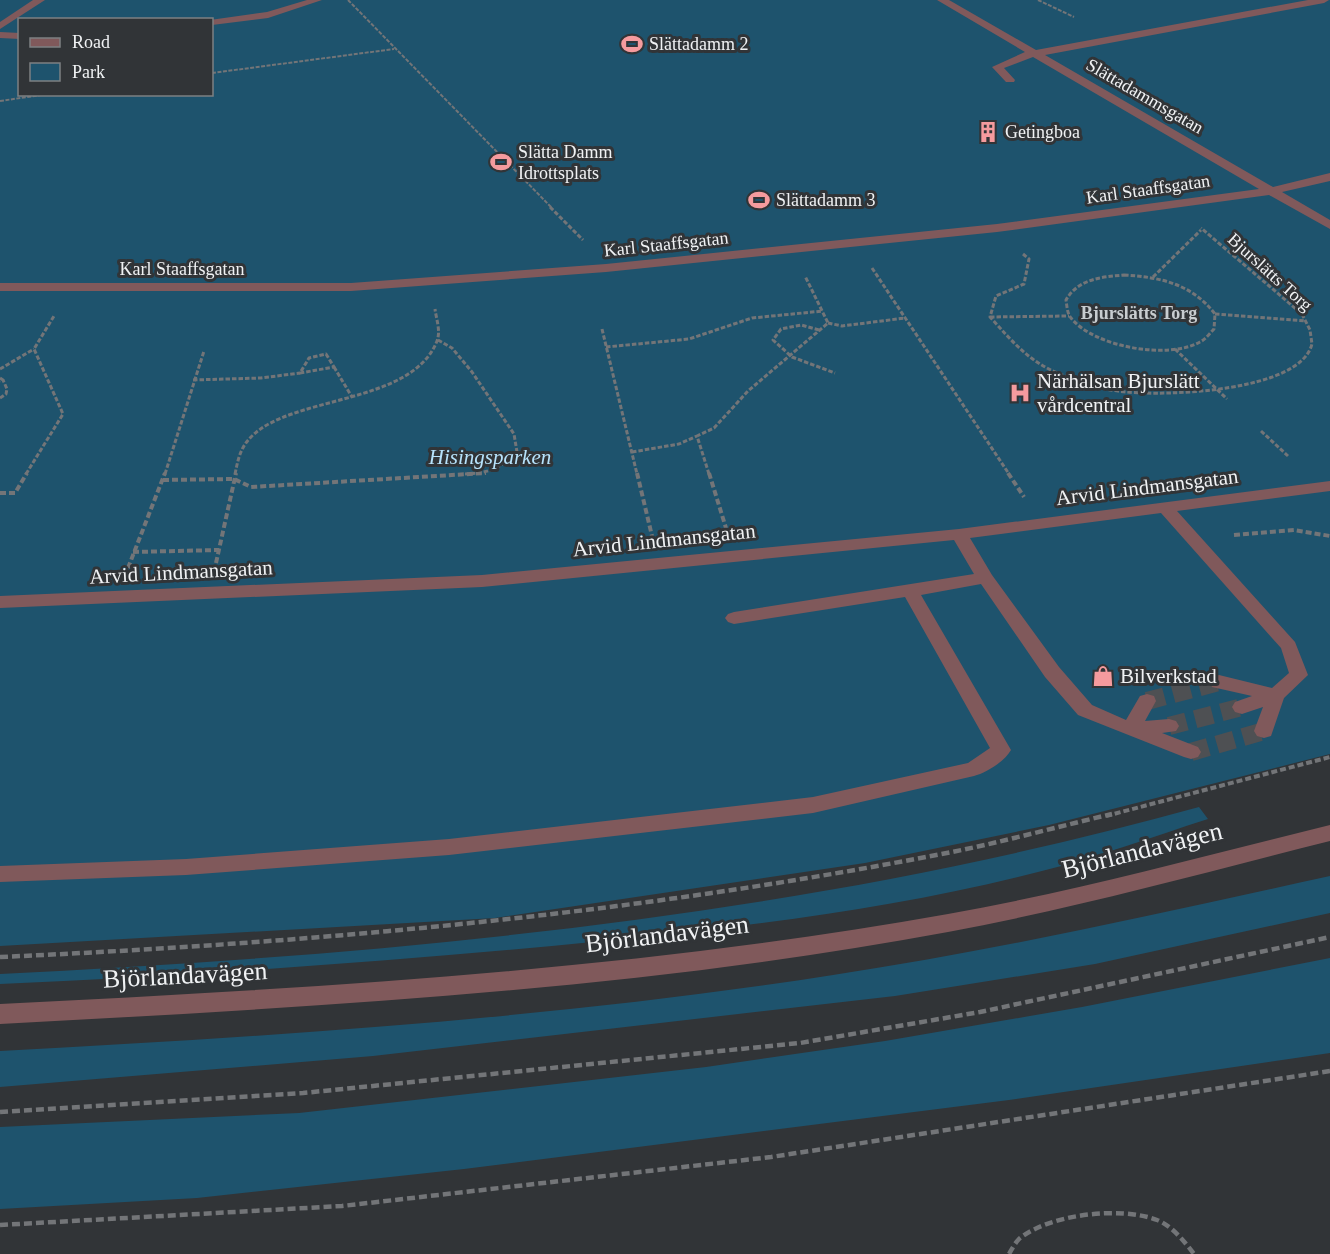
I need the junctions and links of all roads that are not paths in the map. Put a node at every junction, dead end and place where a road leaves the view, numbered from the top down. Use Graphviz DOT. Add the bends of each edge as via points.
graph roads {
  1 [pos="40,0"];
  2 [pos="317,0"];
  3 [pos="942,0"];
  4 [pos="1324,0"];
  5 [pos="213,22"];
  6 [pos="0,26"];
  7 [pos="0,35"];
  8 [pos="18,36"];
  9 [pos="1037,54"];
  10 [pos="1010,80"];
  11 [pos="1330,177"];
  12 [pos="1270,190"];
  13 [pos="1330,225"];
  14 [pos="0,287"];
  15 [pos="1330,486"];
  16 [pos="1166,508"];
  17 [pos="959,534"];
  18 [pos="985,578"];
  19 [pos="910,591"];
  20 [pos="0,602"];
  21 [pos="734,618"];
  22 [pos="1218,682"];
  23 [pos="1276,695"];
  24 [pos="1146,701"];
  25 [pos="1242,707"];
  26 [pos="1169,726"];
  27 [pos="1130,729"];
  28 [pos="1264,731"];
  29 [pos="1191,752"];
  30 [pos="1330,833"];
  31 [pos="0,874"];
  32 [pos="0,1014"];
  1 -- 6 [label="street"];
  2 -- 5 [label="street" via="267,15"];
  3 -- 9 [label="street, Slättadammsgatan"];
  4 -- 9 [label="street"];
  7 -- 8 [label="street"];
  9 -- 10 [label="street" via="998,67"];
  9 -- 12 [label="street, Slättadammsgatan"];
  11 -- 12 [label="street, Karl Staaffsgatan"];
  12 -- 13 [label="street, Slättadammsgatan"];
  12 -- 14 [label="street, Karl Staaffsgatan" via="997,228 606,268 351,287"];
  15 -- 16 [label="street, Arvid Lindmansgatan"];
  16 -- 17 [label="street, Arvid Lindmansgatan"];
  16 -- 23 [label="street" via="1289,646 1299,675"];
  17 -- 18 [label="street"];
  17 -- 20 [label="street, Arvid Lindmansgatan" via="482,581"];
  18 -- 19 [label="street"];
  18 -- 27 [label="street" via="1052,672 1085,710"];
  19 -- 21 [label="street"];
  19 -- 31 [label="street" via="1001,750 974,770 813,805 449,847 186,867"];
  22 -- 23 [label="street"];
  23 -- 25 [label="street"];
  23 -- 28 [label="street"];
  24 -- 27 [label="street"];
  26 -- 27 [label="street"];
  27 -- 29 [label="street"];
  30 -- 32 [label="street, Björlandavägen" via="948,923 752,953 628,969 376,992"];
}
